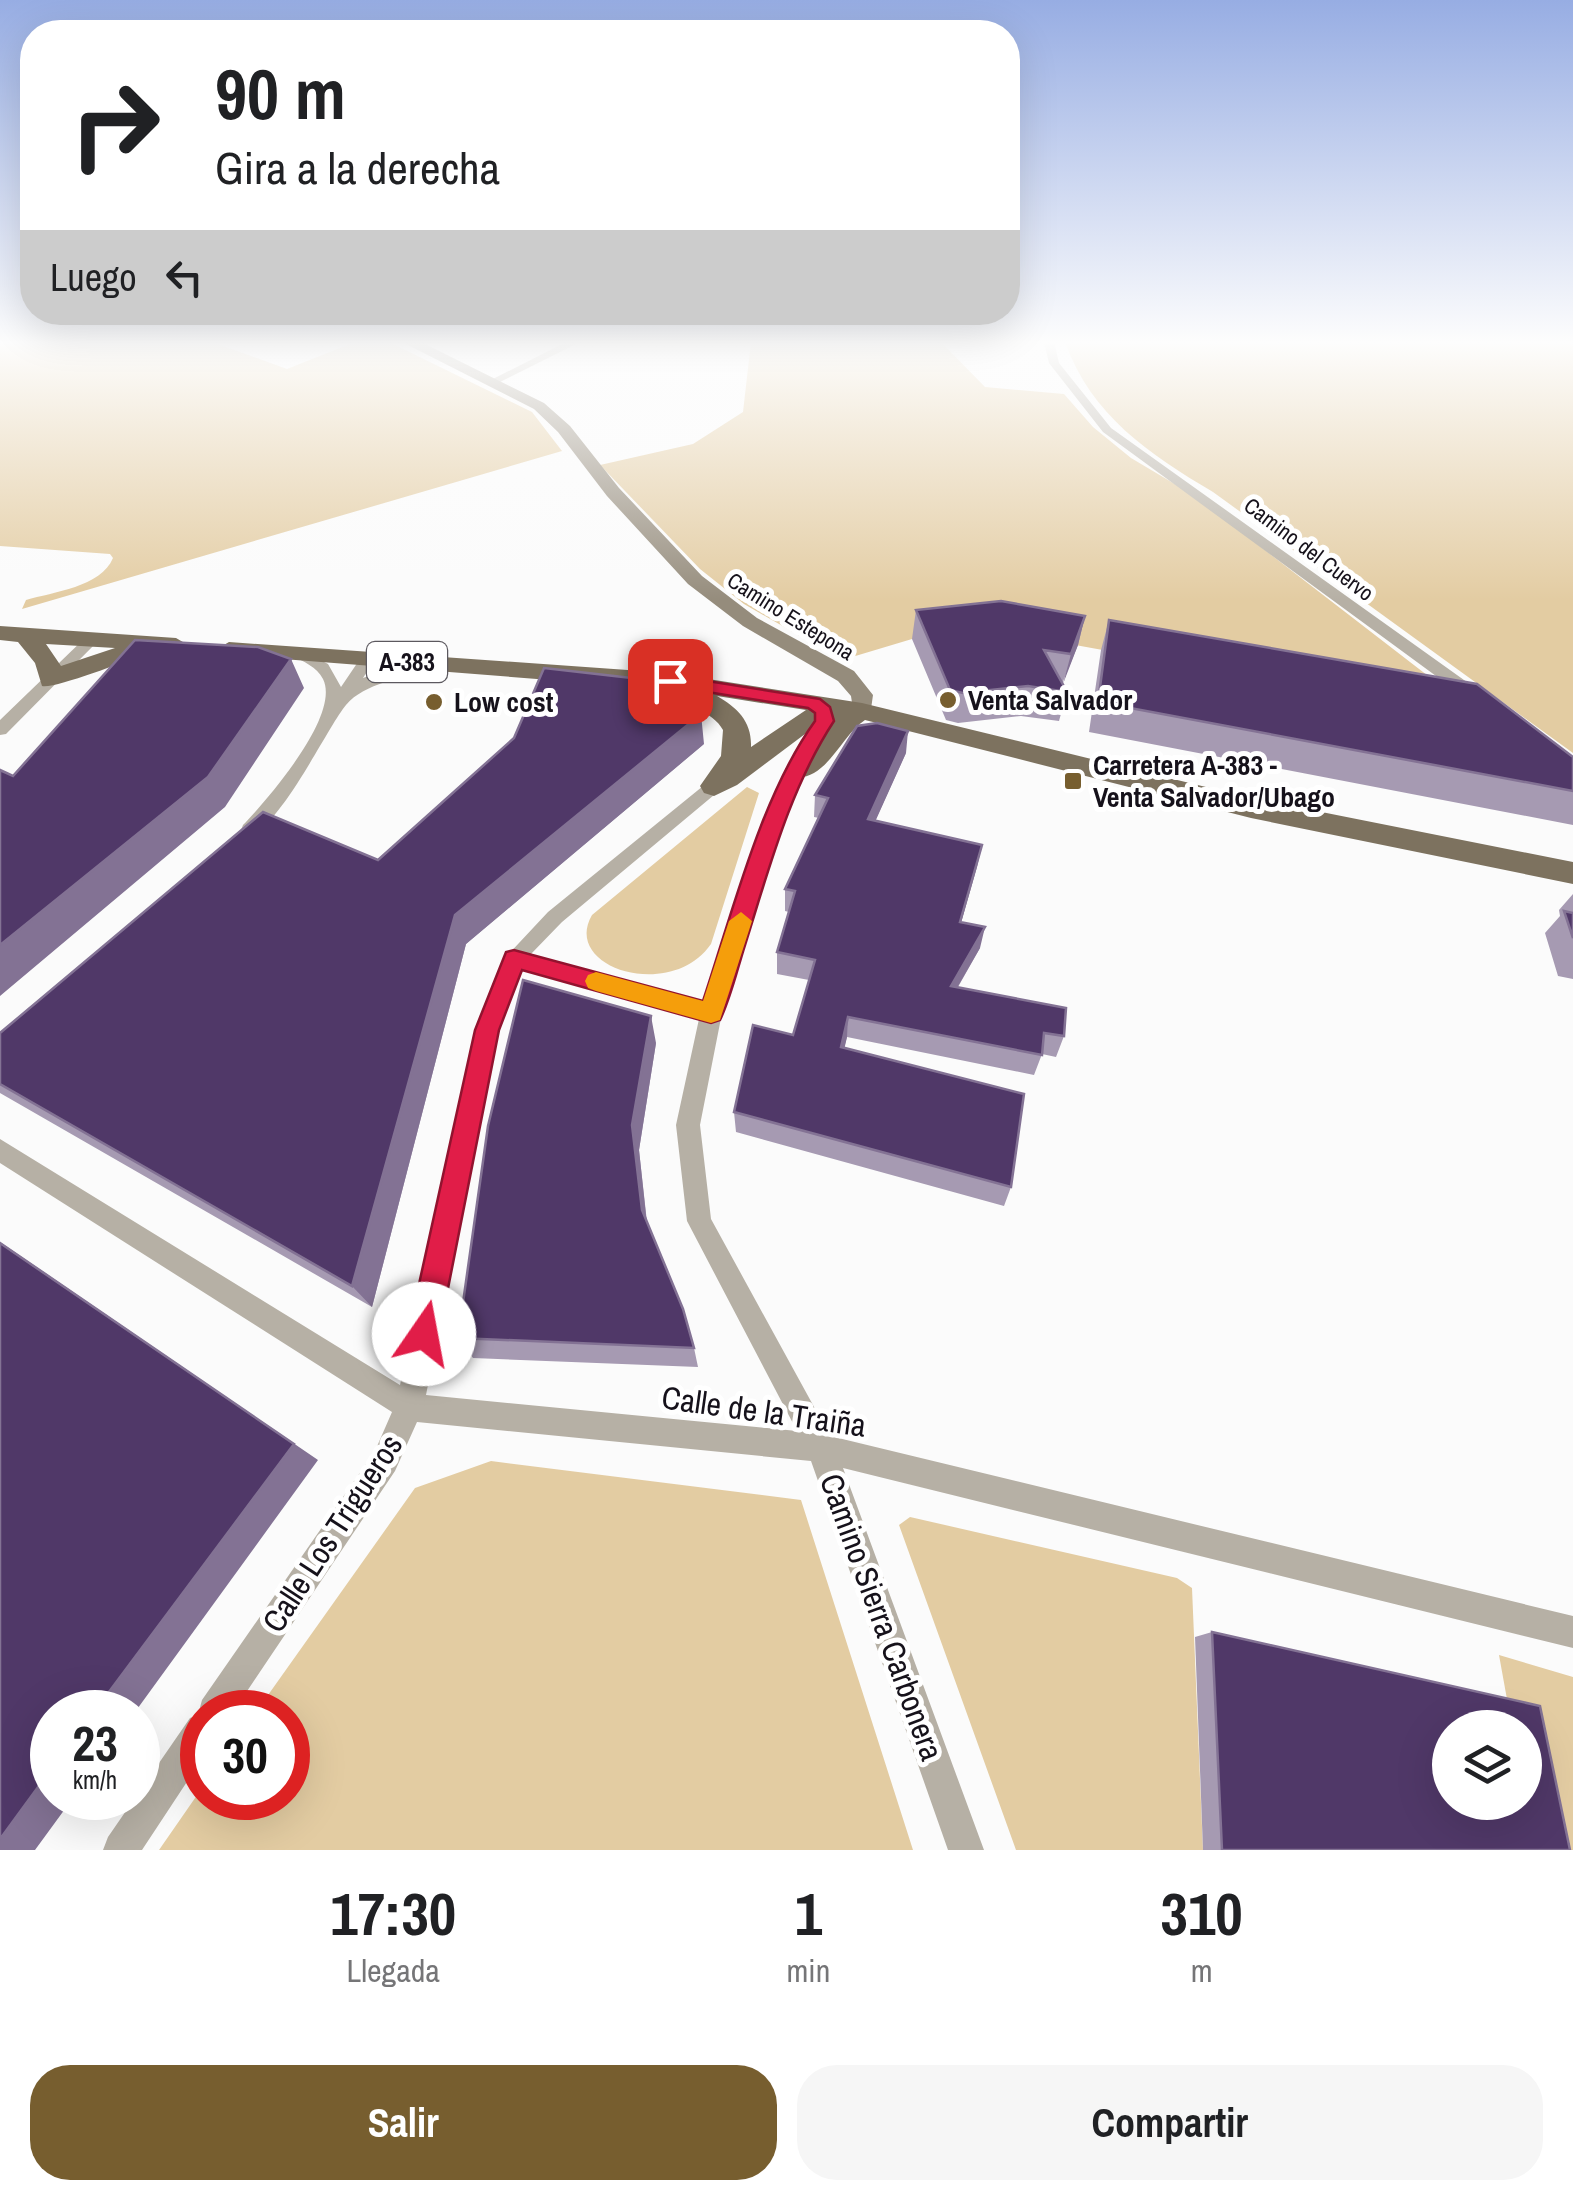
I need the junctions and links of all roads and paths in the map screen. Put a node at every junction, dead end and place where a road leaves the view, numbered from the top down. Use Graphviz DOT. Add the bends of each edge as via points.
graph roads {
  1 [pos="563,428"];
  2 [pos="1105,428"];
  3 [pos="12,634"];
  4 [pos="92,639"];
  5 [pos="162,644"];
  6 [pos="296,654"];
  7 [pos="367,659"];
  8 [pos="418,662"];
  9 [pos="590,675"];
  10 [pos="50,680"];
  11 [pos="1482,701"];
  12 [pos="836,708"];
  13 [pos="335,710"];
  14 [pos="0,730"];
  15 [pos="763,753"];
  16 [pos="796,774"];
  17 [pos="714,786"];
  18 [pos="232,847"];
  19 [pos="1573,873"];
  20 [pos="514,959"];
  21 [pos="711,1013"];
  22 [pos="0,1150"];
  23 [pos="410,1408"];
  24 [pos="821,1448"];
  25 [pos="1573,1632"];
  26 [pos="229,1690"];
  27 [pos="180,1763"];
  28 [pos="121,1850"];
  29 [pos="966,1850"];
  1 -- 12 [label="main road, Camino Estepona" via="695,580 750,622 846,676 862,695"];
  2 -- 11 [label="street, Camino del Cuervo"];
  3 -- 4 [label="main road, A-383"];
  3 -- 10 [label="main road" via="48,662"];
  4 -- 5 [label="main road, A-383"];
  4 -- 10 [label="street"];
  5 -- 6 [label="main road, A-383"];
  5 -- 10 [label="main road"];
  6 -- 7 [label="main road, A-383"];
  6 -- 13 [label="street" via="329,670"];
  7 -- 8 [label="main road, A-383"];
  7 -- 13 [label="street"];
  8 -- 9 [label="main road, A-383"];
  8 -- 13 [label="street" via="372,679"];
  9 -- 12 [label="main road, A-383"];
  9 -- 17 [label="main road" via="696,697 724,711 737,726 738,750"];
  10 -- 14 [label="street"];
  12 -- 15 [label="main road"];
  12 -- 16 [label="main road" via="802,752"];
  12 -- 19 [label="main road, A-383" via="1251,808"];
  13 -- 18 [label="street" via="277,800"];
  15 -- 16 [label="main road" via="792,755"];
  15 -- 17 [label="main road"];
  16 -- 21 [label="street, Camino Sierra Carbonera" via="768,836"];
  17 -- 20 [label="street, Calle Los Trigueros"];
  20 -- 21 [label="street"];
  20 -- 23 [label="street, Calle Los Trigueros" via="487,1030"];
  21 -- 24 [label="street, Camino Sierra Carbonera" via="688,1125 699,1221"];
  22 -- 23 [label="street, Calle de la Traiña"];
  23 -- 24 [label="street, Calle de la Traiña"];
  23 -- 26 [label="street, Calle Los Trigueros" via="385,1462"];
  24 -- 25 [label="street, Calle de la Traiña"];
  24 -- 29 [label="street, Camino Sierra Carbonera"];
  27 -- 28 [label="street"];
}
